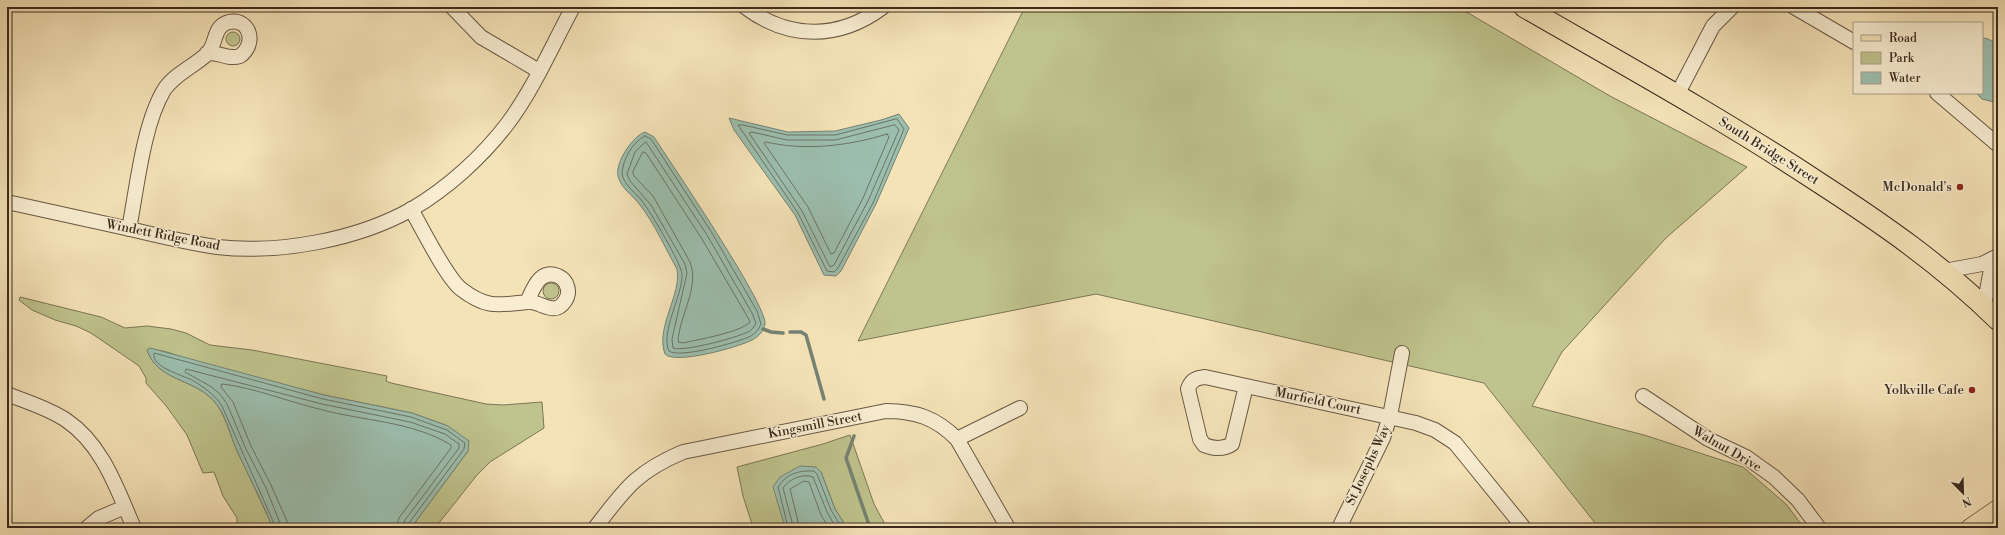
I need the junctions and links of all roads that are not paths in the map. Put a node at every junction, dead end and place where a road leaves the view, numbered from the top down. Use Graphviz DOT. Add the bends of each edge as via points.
graph roads {
  1 [pos="452,7"];
  2 [pos="573,7"];
  3 [pos="745,7"];
  4 [pos="883,7"];
  5 [pos="1524,7"];
  6 [pos="1732,7"];
  7 [pos="1794,7"];
  8 [pos="1853,41"];
  9 [pos="207,53"];
  10 [pos="539,71"];
  11 [pos="1938,94"];
  12 [pos="1677,96"];
  13 [pos="1998,145"];
  14 [pos="7,202"];
  15 [pos="411,209"];
  16 [pos="129,229"];
  17 [pos="1996,258"];
  18 [pos="1944,271"];
  19 [pos="527,302"];
  20 [pos="1984,306"];
  21 [pos="1998,320"];
  22 [pos="1402,353"];
  23 [pos="1246,386"];
  24 [pos="7,394"];
  25 [pos="1643,396"];
  26 [pos="1020,408"];
  27 [pos="1390,416"];
  28 [pos="957,439"];
  29 [pos="125,507"];
  30 [pos="1998,508"];
  31 [pos="87,528"];
  32 [pos="134,528"];
  33 [pos="596,528"];
  34 [pos="1008,528"];
  35 [pos="1339,528"];
  36 [pos="1524,528"];
  37 [pos="1819,528"];
  38 [pos="1969,528"];
  1 -- 10 [label="street" via="481,37"];
  2 -- 10 [label="street, Windett Ridge Road"];
  3 -- 4 [label="street" via="758,17 776,25 794,31 817,32 837,30 855,24"];
  5 -- 12 [label="highway, South Bridge Street"];
  6 -- 12 [label="street" via="1713,26"];
  7 -- 8 [label="street"];
  9 -- 16 [label="street" via="165,89 150,124"];
  10 -- 15 [label="street, Windett Ridge Road" via="508,123 485,149 438,191"];
  11 -- 13 [label="street"];
  12 -- 18 [label="highway, South Bridge Street" via="1857,206"];
  14 -- 16 [label="street, Windett Ridge Road"];
  15 -- 16 [label="street, Windett Ridge Road" via="344,236 315,242 248,249 218,247"];
  15 -- 19 [label="street" via="459,288 482,302 495,305"];
  17 -- 18 [label="street" via="1976,266"];
  17 -- 20 [label="street"];
  18 -- 20 [label="highway, South Bridge Street"];
  20 -- 21 [label="highway, South Bridge Street"];
  22 -- 27 [label="street, St Josephs Way"];
  23 -- 23 [label="street, Murfield Court" via="1205,377 1197,378 1190,383 1188,389 1200,439 1204,445 1219,449 1232,444"];
  23 -- 27 [label="street, Murfield Court"];
  24 -- 29 [label="street" via="47,410 66,420 82,433 96,449"];
  25 -- 37 [label="street, Walnut Drive" via="1708,439 1746,457 1772,476 1798,500"];
  26 -- 28 [label="street"];
  27 -- 35 [label="street, St Josephs Way" via="1383,438"];
  27 -- 36 [label="street, Murfield Court" via="1435,430 1455,443"];
  28 -- 33 [label="street, Kingsmill Street" via="930,419 908,411 886,411 683,452 659,462 641,474 622,492"];
  28 -- 34 [label="street, Kingsmill Street"];
  29 -- 31 [label="street" via="99,518"];
  29 -- 32 [label="street"];
  30 -- 38 [label="main road"];
}
